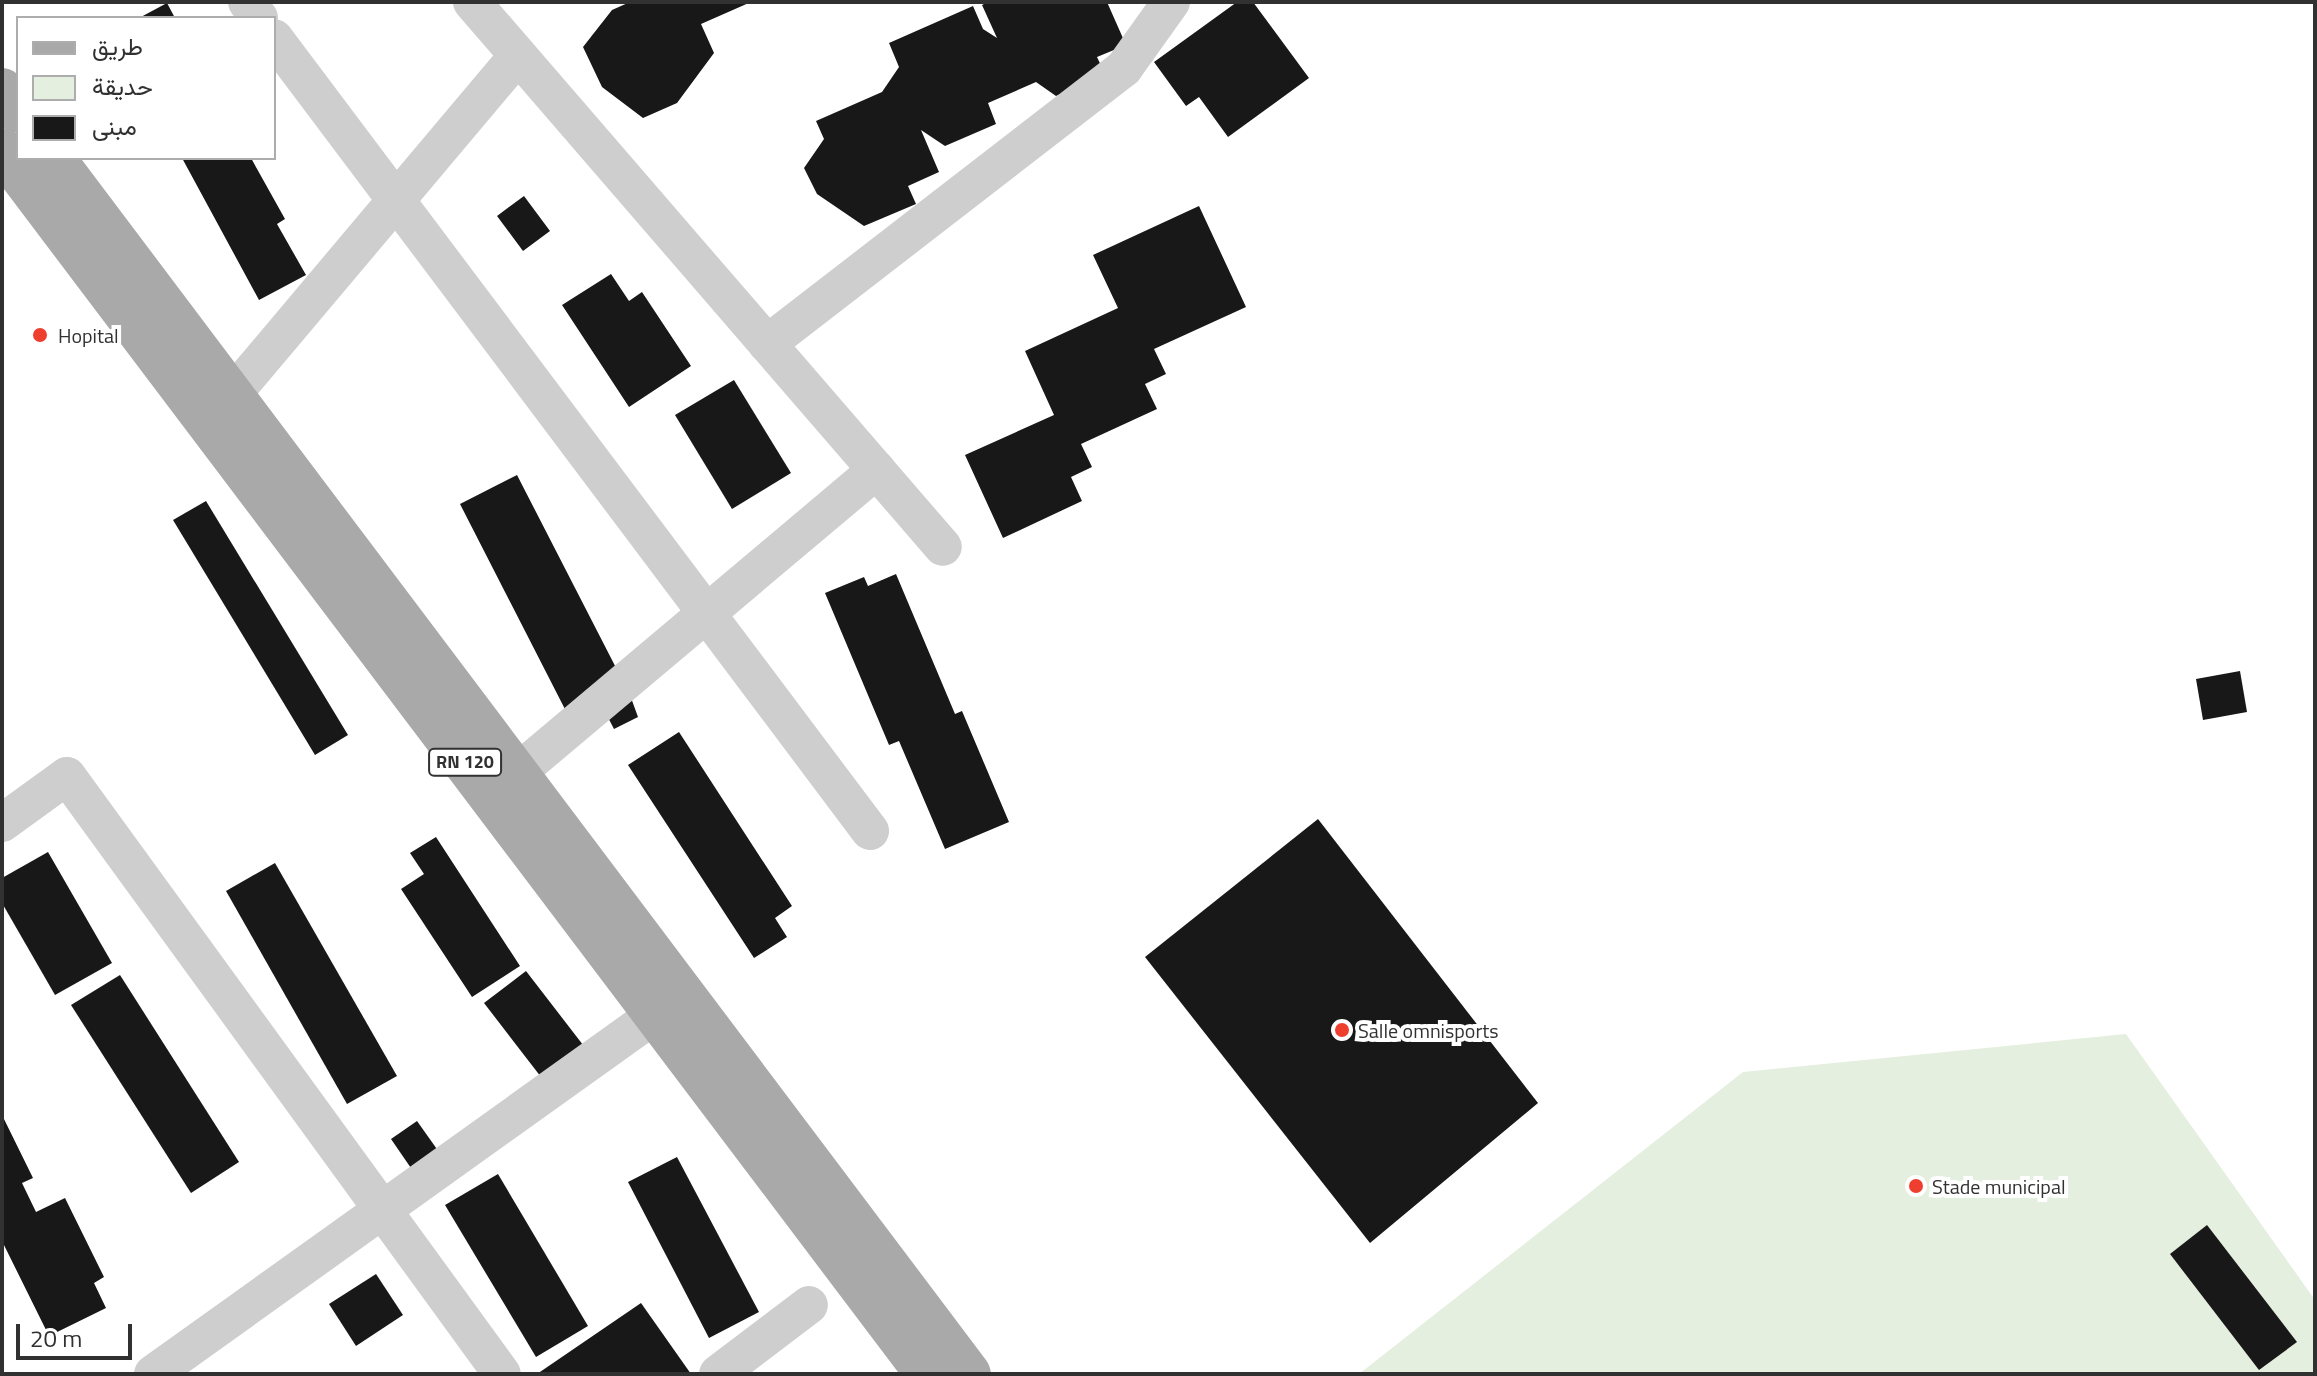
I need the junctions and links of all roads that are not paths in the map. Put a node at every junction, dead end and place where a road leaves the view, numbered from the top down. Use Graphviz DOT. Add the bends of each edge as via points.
graph roads {
  1 [pos="472,2"];
  2 [pos="1171,2"];
  3 [pos="276,41"];
  4 [pos="518,55"];
  5 [pos="2,90"];
  6 [pos="16,108"];
  7 [pos="2,150"];
  8 [pos="55,160"];
  9 [pos="394,200"];
  10 [pos="767,344"];
  11 [pos="232,395"];
  12 [pos="877,470"];
  13 [pos="943,547"];
  14 [pos="708,616"];
  15 [pos="518,772"];
  16 [pos="2,823"];
  17 [pos="870,831"];
  18 [pos="656,1014"];
  19 [pos="384,1212"];
  20 [pos="809,1305"];
  21 [pos="153,1374"];
  22 [pos="502,1374"];
  23 [pos="718,1374"];
  24 [pos="927,1374"];
  25 [pos="969,1374"];
  1 -- 4 [label="street"];
  2 -- 10 [label="street" via="1124,68"];
  3 -- 9 [label="street"];
  4 -- 9 [label="street"];
  4 -- 10 [label="street"];
  5 -- 6 [label="main road"];
  7 -- 18 [label="main road, RN 120"];
  8 -- 11 [label="main road"];
  9 -- 11 [label="street"];
  9 -- 14 [label="street"];
  10 -- 12 [label="street"];
  11 -- 15 [label="main road"];
  12 -- 13 [label="street"];
  12 -- 14 [label="street"];
  14 -- 15 [label="street"];
  14 -- 17 [label="street"];
  15 -- 25 [label="main road"];
  16 -- 19 [label="street" via="67,776"];
  18 -- 19 [label="street"];
  18 -- 24 [label="main road, RN 120"];
  19 -- 21 [label="street"];
  19 -- 22 [label="street"];
  20 -- 23 [label="street"];
}
